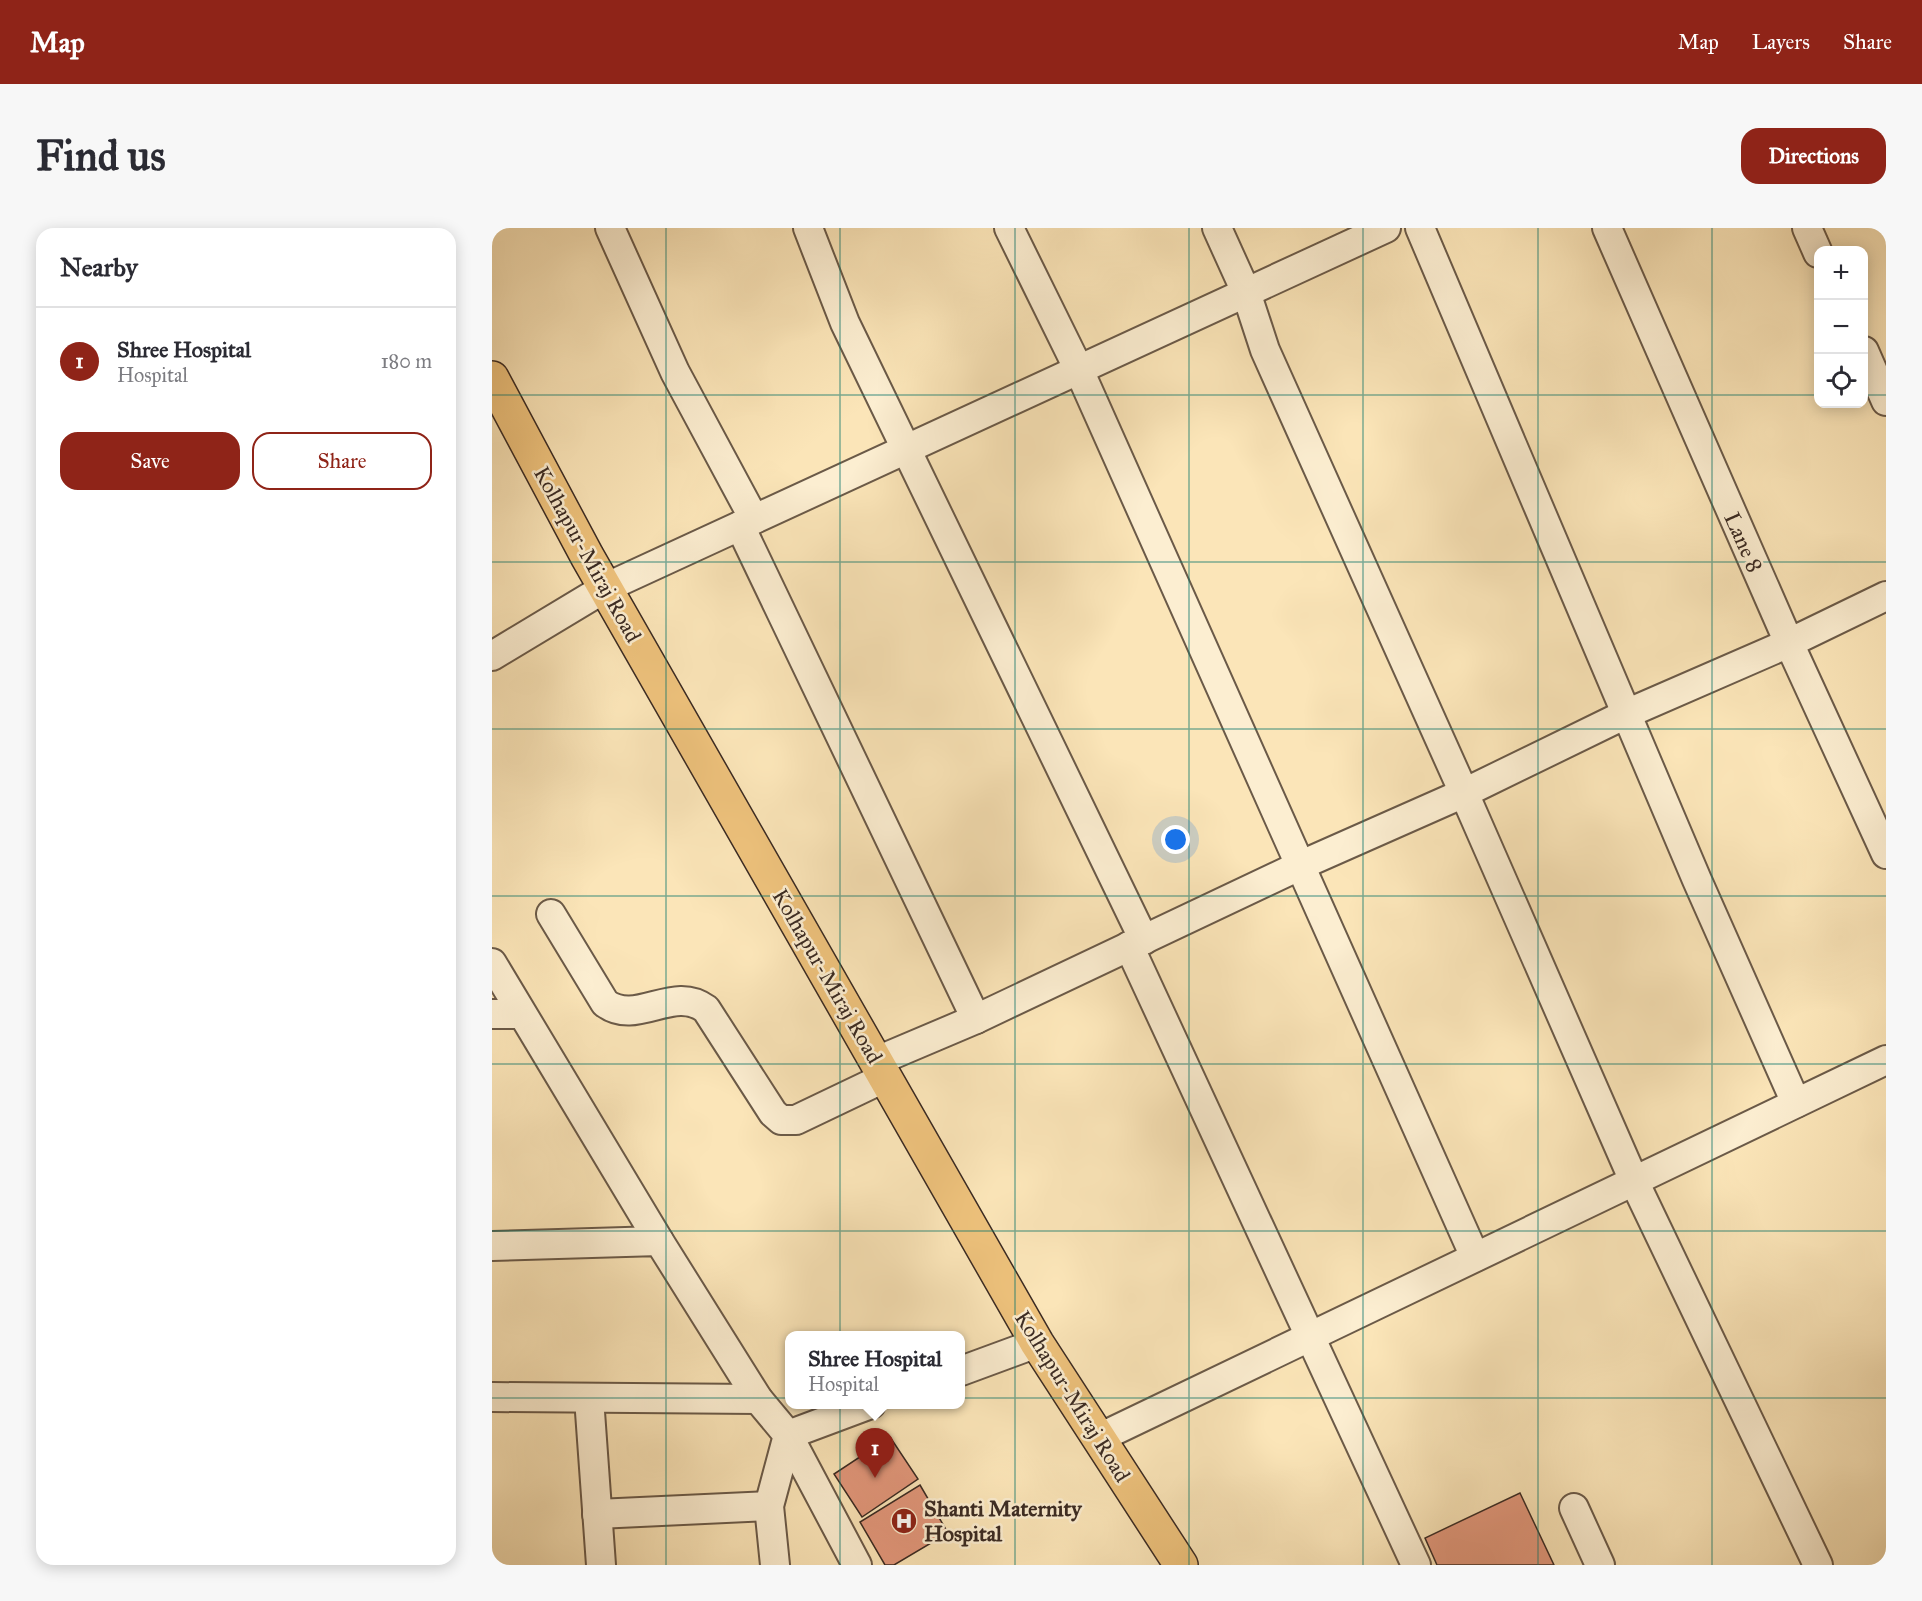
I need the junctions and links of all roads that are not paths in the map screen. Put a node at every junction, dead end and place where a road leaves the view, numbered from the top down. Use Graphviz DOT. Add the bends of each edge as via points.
graph roads {
  1 [pos="610,228"];
  2 [pos="808,228"];
  3 [pos="1009,228"];
  4 [pos="1217,228"];
  5 [pos="1386,228"];
  6 [pos="1420,228"];
  7 [pos="1606,228"];
  8 [pos="1807,228"];
  9 [pos="1815,246"];
  10 [pos="1246,292"];
  11 [pos="1864,354"];
  12 [pos="1079,370"];
  13 [pos="492,378"];
  14 [pos="1886,401"];
  15 [pos="907,449"];
  16 [pos="747,523"];
  17 [pos="605,588"];
  18 [pos="1886,596"];
  19 [pos="1789,643"];
  20 [pos="494,650"];
  21 [pos="1626,714"];
  22 [pos="1464,792"];
  23 [pos="1886,854"];
  24 [pos="1299,866"];
  25 [pos="551,914"];
  26 [pos="1136,943"];
  27 [pos="492,963"];
  28 [pos="492,1014"];
  29 [pos="521,1014"];
  30 [pos="976,1019"];
  31 [pos="1886,1060"];
  32 [pos="882,1069"];
  33 [pos="1796,1104"];
  34 [pos="1634,1181"];
  35 [pos="659,1241"];
  36 [pos="492,1246"];
  37 [pos="1476,1257"];
  38 [pos="1312,1335"];
  39 [pos="1037,1343"];
  40 [pos="965,1369"];
  41 [pos="492,1397"];
  42 [pos="589,1398"];
  43 [pos="758,1399"];
  44 [pos="858,1409"];
  45 [pos="788,1435"];
  46 [pos="1099,1438"];
  47 [pos="770,1506"];
  48 [pos="1574,1508"];
  49 [pos="597,1514"];
  50 [pos="601,1565"];
  51 [pos="775,1565"];
  52 [pos="857,1565"];
  53 [pos="1181,1565"];
  54 [pos="1416,1565"];
  55 [pos="1600,1565"];
  56 [pos="1818,1565"];
  1 -- 16 [label="street"];
  2 -- 15 [label="street" via="845,323"];
  3 -- 12 [label="street"];
  4 -- 10 [label="street"];
  5 -- 10 [label="street"];
  6 -- 21 [label="street"];
  7 -- 19 [label="street, Lane 8"];
  8 -- 9 [label="street"];
  10 -- 12 [label="street"];
  10 -- 22 [label="street" via="1265,350"];
  11 -- 14 [label="street"];
  12 -- 15 [label="street"];
  12 -- 24 [label="street"];
  13 -- 17 [label="highway, Kolhapur-Miraj Road"];
  15 -- 16 [label="street"];
  15 -- 26 [label="street"];
  16 -- 17 [label="street"];
  16 -- 30 [label="street"];
  17 -- 20 [label="street"];
  17 -- 32 [label="highway, Kolhapur-Miraj Road"];
  18 -- 19 [label="street"];
  19 -- 21 [label="street"];
  19 -- 23 [label="street, Lane 8"];
  21 -- 22 [label="street"];
  21 -- 33 [label="street"];
  22 -- 24 [label="street"];
  22 -- 34 [label="street"];
  24 -- 26 [label="street"];
  24 -- 37 [label="street"];
  25 -- 32 [label="street" via="604,1003 612,1009 630,1012 680,999 706,1009 781,1120 796,1120"];
  26 -- 30 [label="street"];
  26 -- 38 [label="street"];
  27 -- 29 [label="street"];
  28 -- 29 [label="street"];
  29 -- 35 [label="street"];
  30 -- 32 [label="street"];
  31 -- 33 [label="street"];
  32 -- 39 [label="highway, Kolhapur-Miraj Road"];
  33 -- 34 [label="street"];
  34 -- 37 [label="street"];
  34 -- 56 [label="street"];
  35 -- 36 [label="street"];
  35 -- 43 [label="street"];
  37 -- 38 [label="street"];
  38 -- 46 [label="street"];
  38 -- 54 [label="street"];
  39 -- 40 [label="street"];
  39 -- 46 [label="highway, Kolhapur-Miraj Road"];
  41 -- 42 [label="street"];
  42 -- 43 [label="street"];
  42 -- 49 [label="street"];
  43 -- 45 [label="street"];
  44 -- 45 [label="street"];
  45 -- 47 [label="street"];
  45 -- 52 [label="street"];
  46 -- 53 [label="highway, Kolhapur-Miraj Road"];
  47 -- 49 [label="street"];
  47 -- 51 [label="street"];
  48 -- 55 [label="street"];
  49 -- 50 [label="street"];
}
